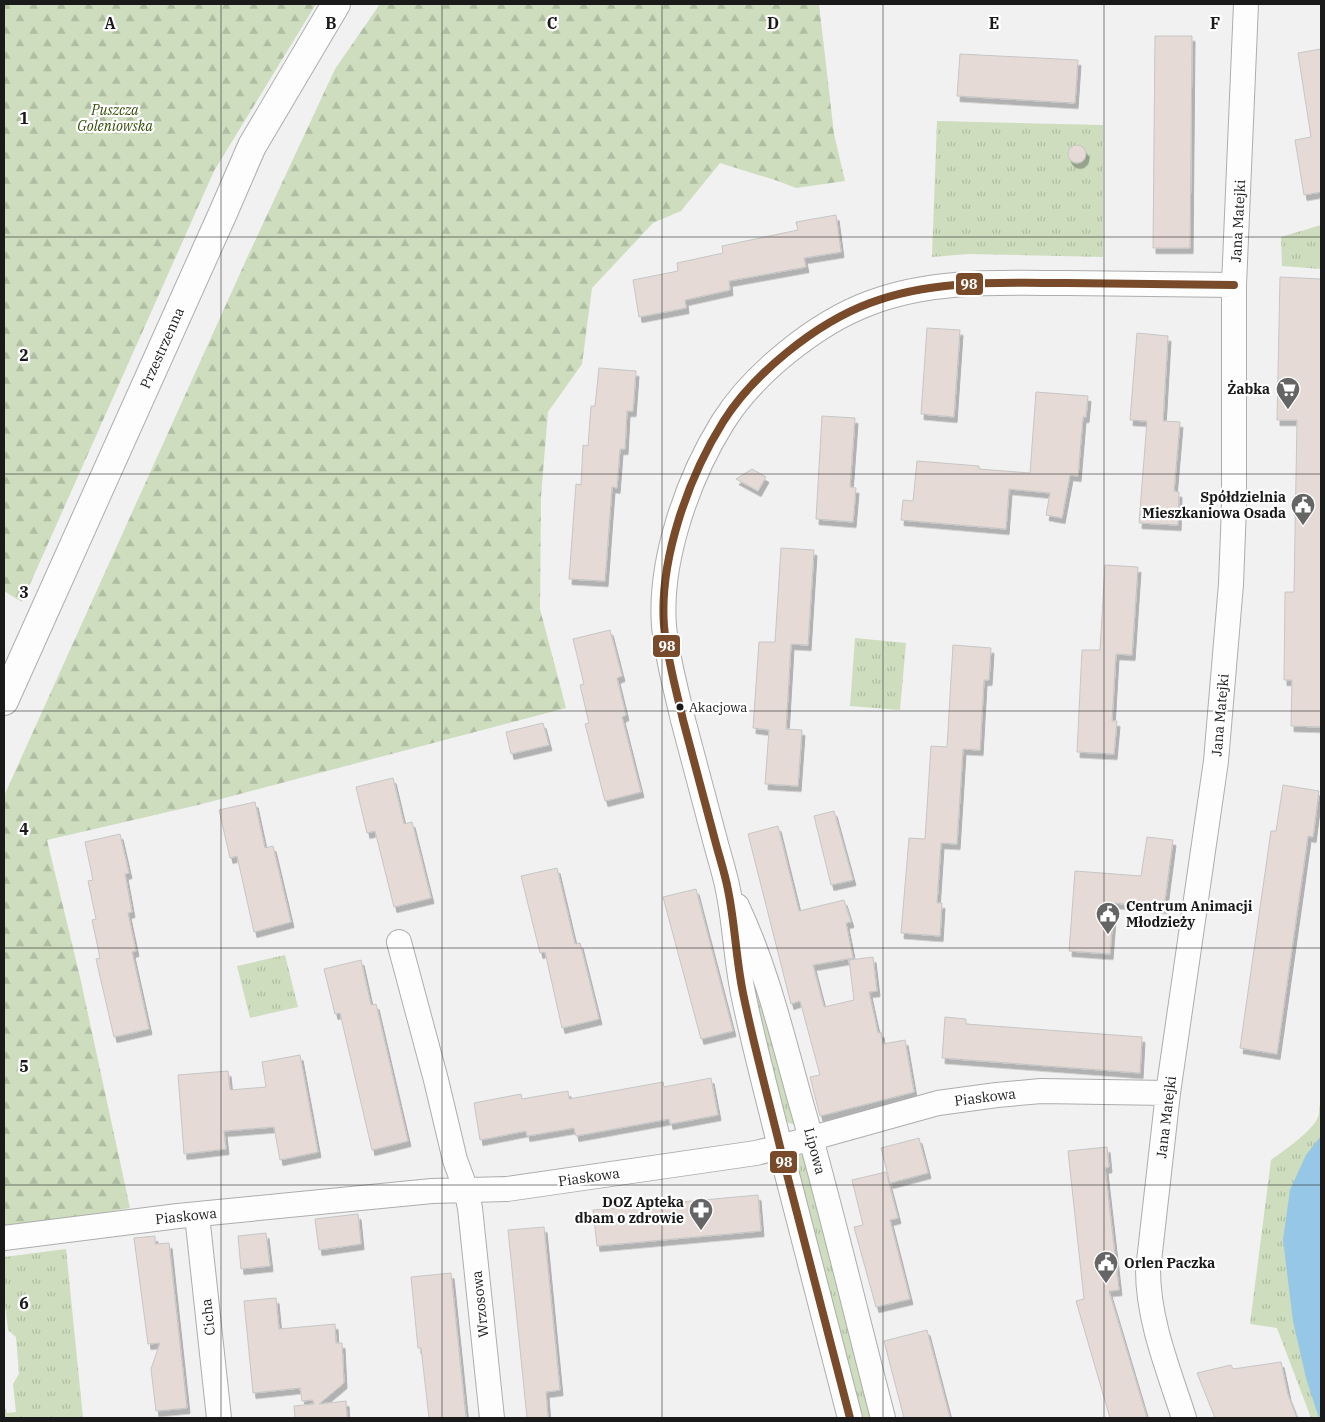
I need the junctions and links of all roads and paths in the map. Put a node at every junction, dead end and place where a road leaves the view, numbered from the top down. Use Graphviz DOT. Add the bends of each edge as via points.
graph roads {
  1 [pos="336,4"];
  2 [pos="1246,4"];
  3 [pos="1234,285"];
  4 [pos="4,701"];
  5 [pos="728,889"];
  6 [pos="399,942"];
  7 [pos="1168,1093"];
  8 [pos="812,1138"];
  9 [pos="780,1147"];
  10 [pos="466,1190"];
  11 [pos="197,1215"];
  12 [pos="4,1238"];
  13 [pos="220,1418"];
  14 [pos="492,1418"];
  15 [pos="850,1418"];
  16 [pos="883,1418"];
  17 [pos="1184,1418"];
  1 -- 4 [label="street, Przestrzenna" via="252,146"];
  2 -- 3 [label="street, Jana Matejki"];
  3 -- 5 [label="street, Lipowa" via="993,282 911,292 843,314 780,359 750,388 723,421 696,473 678,517 664,596 664,626 672,673"];
  3 -- 7 [label="street, Jana Matejki" via="1231,594 1216,761"];
  5 -- 8 [label="street, Lipowa" via="769,985"];
  5 -- 9 [label="street, Lipowa" via="743,992"];
  6 -- 10 [label="street, Wrzosowa" via="454,1160"];
  7 -- 8 [label="street, Piaskowa" via="1041,1091 997,1095 923,1106"];
  7 -- 17 [label="street, Jana Matejki" via="1148,1281 1155,1324"];
  8 -- 9 [label="street, Piaskowa"];
  8 -- 16 [label="street, Lipowa"];
  9 -- 10 [label="street, Piaskowa" via="507,1188"];
  9 -- 15 [label="street, Lipowa"];
  10 -- 11 [label="street, Piaskowa"];
  10 -- 14 [label="street, Wrzosowa"];
  11 -- 12 [label="street, Piaskowa"];
  11 -- 13 [label="street, Cicha"];
}
